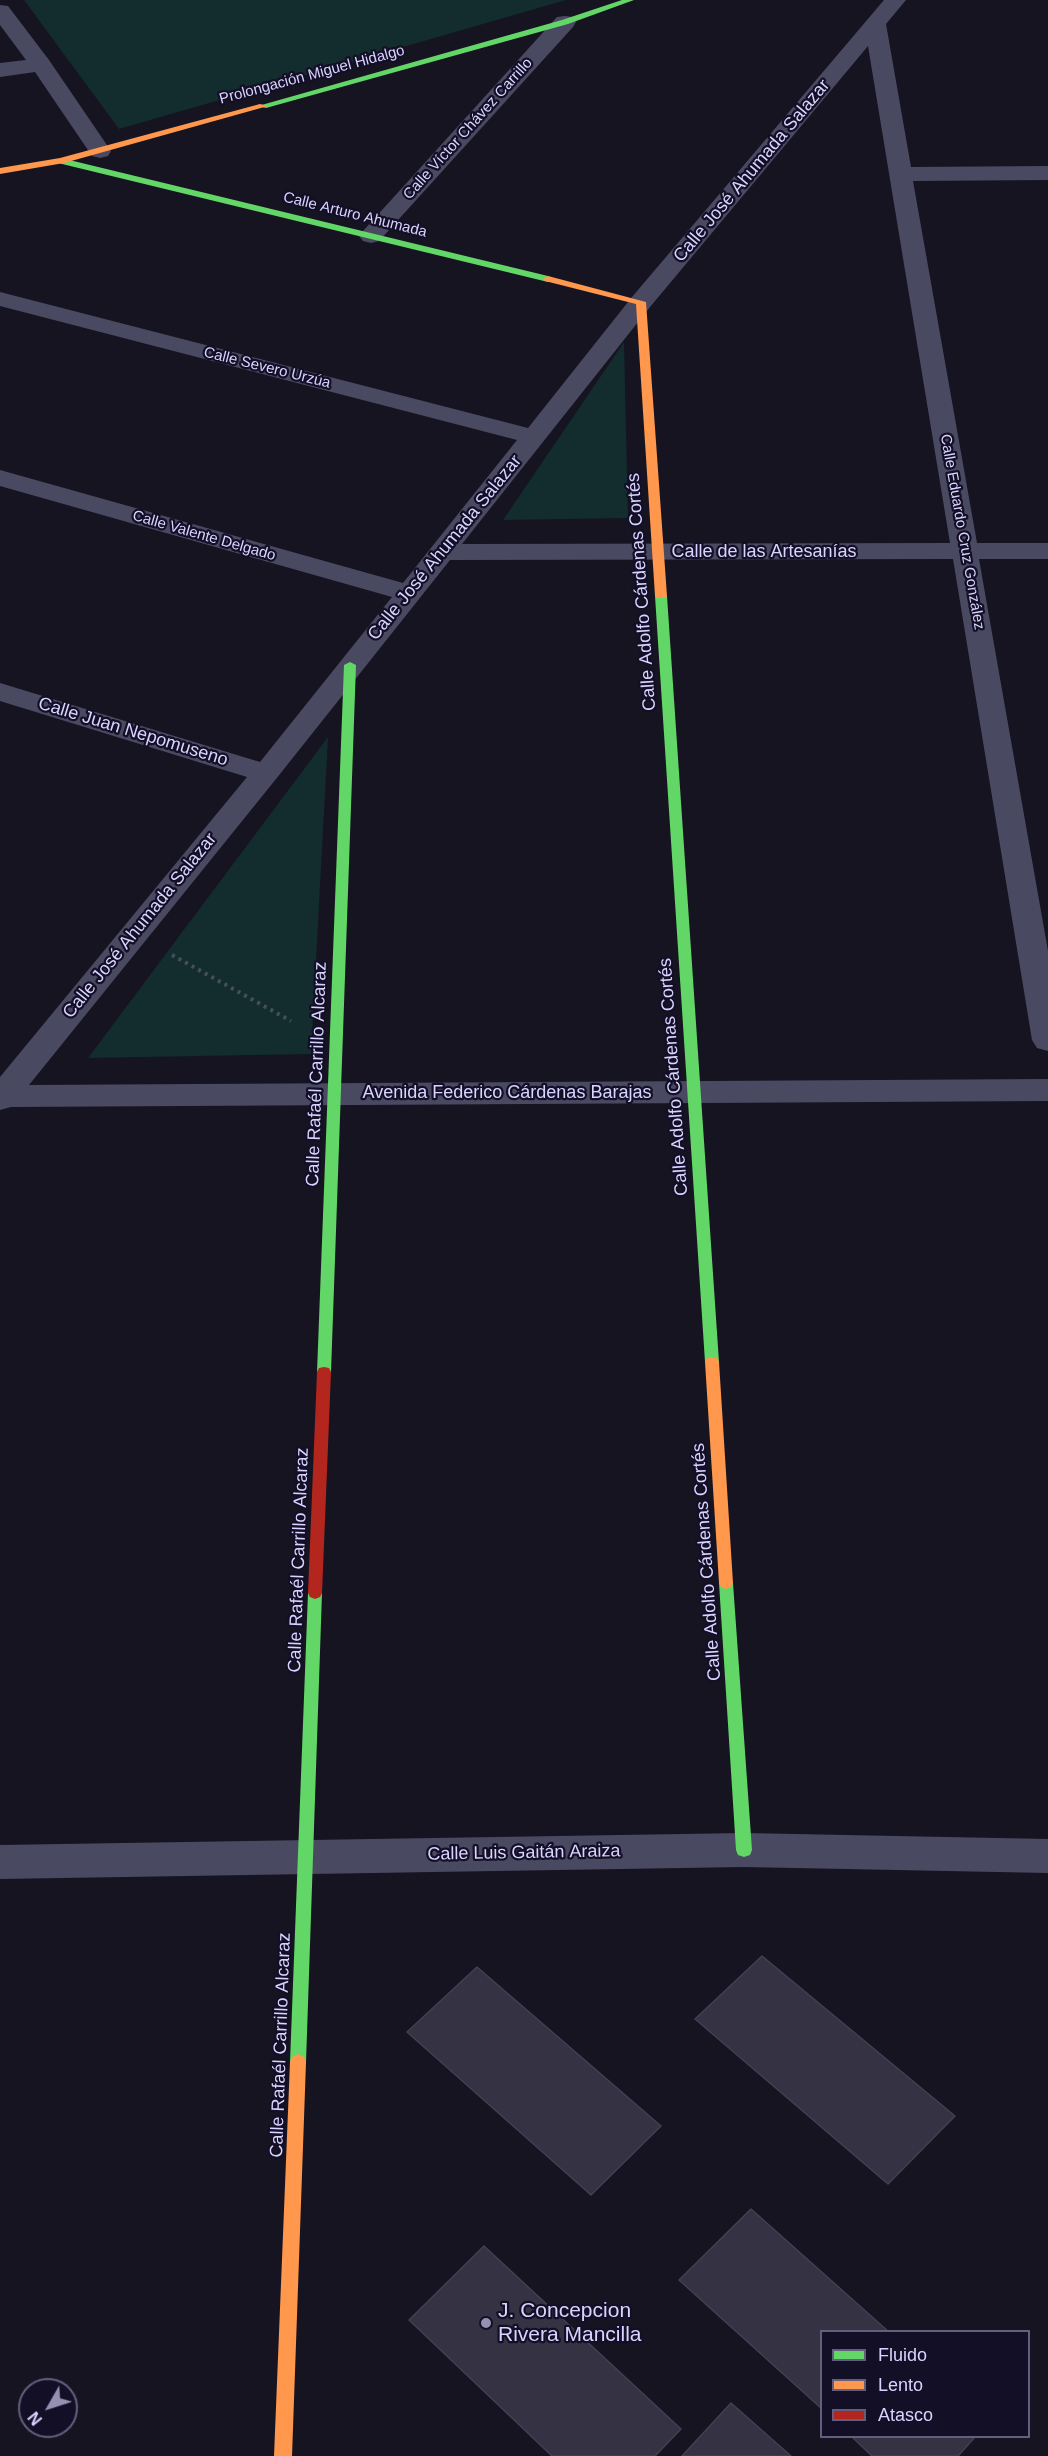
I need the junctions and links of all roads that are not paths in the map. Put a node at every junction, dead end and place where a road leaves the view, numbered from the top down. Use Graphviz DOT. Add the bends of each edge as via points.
graph roads {
  1 [pos="630,0"];
  2 [pos="895,0"];
  3 [pos="0,11"];
  4 [pos="565,22"];
  5 [pos="875,24"];
  6 [pos="41,65"];
  7 [pos="0,69"];
  8 [pos="100,151"];
  9 [pos="61,161"];
  10 [pos="0,171"];
  11 [pos="1048,173"];
  12 [pos="901,174"];
  13 [pos="371,236"];
  14 [pos="0,299"];
  15 [pos="641,302"];
  16 [pos="534,437"];
  17 [pos="0,478"];
  18 [pos="965,551"];
  19 [pos="1048,551"];
  20 [pos="443,552"];
  21 [pos="657,552"];
  22 [pos="409,594"];
  23 [pos="350,665"];
  24 [pos="0,692"];
  25 [pos="266,773"];
  26 [pos="1048,1040"];
  27 [pos="1048,1090"];
  28 [pos="693,1092"];
  29 [pos="334,1094"];
  30 [pos="1,1097"];
  31 [pos="744,1850"];
  32 [pos="306,1856"];
  33 [pos="1048,1856"];
  34 [pos="0,1862"];
  35 [pos="283,2456"];
  1 -- 4 [label="street, Prolongación Miguel Hidalgo"];
  2 -- 5 [label="street, Calle José Ahumada Salazar"];
  3 -- 6 [label="street"];
  4 -- 8 [label="street, Prolongación Miguel Hidalgo"];
  4 -- 13 [label="street, Calle Víctor Chávez Carrillo"];
  5 -- 12 [label="street, Calle Eduardo Cruz González"];
  5 -- 15 [label="street, Calle José Ahumada Salazar"];
  6 -- 7 [label="street"];
  6 -- 8 [label="street"];
  8 -- 9 [label="street, Prolongación Miguel Hidalgo"];
  9 -- 10 [label="street, Prolongación Miguel Hidalgo"];
  9 -- 13 [label="street, Calle Arturo Ahumada"];
  11 -- 12 [label="street"];
  12 -- 18 [label="street, Calle Eduardo Cruz González"];
  13 -- 15 [label="street, Calle Arturo Ahumada"];
  14 -- 16 [label="street, Calle Severo Urzúa"];
  15 -- 16 [label="street, Calle José Ahumada Salazar"];
  15 -- 21 [label="street, Calle Adolfo Cárdenas Cortés"];
  16 -- 20 [label="street, Calle José Ahumada Salazar"];
  17 -- 22 [label="street, Calle Valente Delgado"];
  18 -- 19 [label="street, Calle de las Artesanías"];
  18 -- 21 [label="street, Calle de las Artesanías"];
  18 -- 26 [label="street, Calle Eduardo Cruz González"];
  20 -- 21 [label="street, Calle de las Artesanías"];
  20 -- 22 [label="street, Calle José Ahumada Salazar"];
  21 -- 28 [label="street, Calle Adolfo Cárdenas Cortés"];
  22 -- 23 [label="street, Calle José Ahumada Salazar"];
  23 -- 25 [label="street, Calle José Ahumada Salazar"];
  23 -- 29 [label="street, Calle Rafaél Carrillo Alcaraz"];
  24 -- 25 [label="street, Calle Juan Nepomuseno"];
  25 -- 30 [label="street, Calle José Ahumada Salazar"];
  27 -- 28 [label="street, Avenida Federico Cárdenas Barajas"];
  28 -- 29 [label="street, Avenida Federico Cárdenas Barajas"];
  28 -- 31 [label="street, Calle Adolfo Cárdenas Cortés"];
  29 -- 30 [label="street, Avenida Federico Cárdenas Barajas"];
  29 -- 32 [label="street, Calle Rafaél Carrillo Alcaraz"];
  31 -- 32 [label="street, Calle Luis Gaitán Araiza"];
  31 -- 33 [label="street, Calle Luis Gaitán Araiza"];
  32 -- 34 [label="street, Calle Luis Gaitán Araiza"];
  32 -- 35 [label="street, Calle Rafaél Carrillo Alcaraz"];
}
